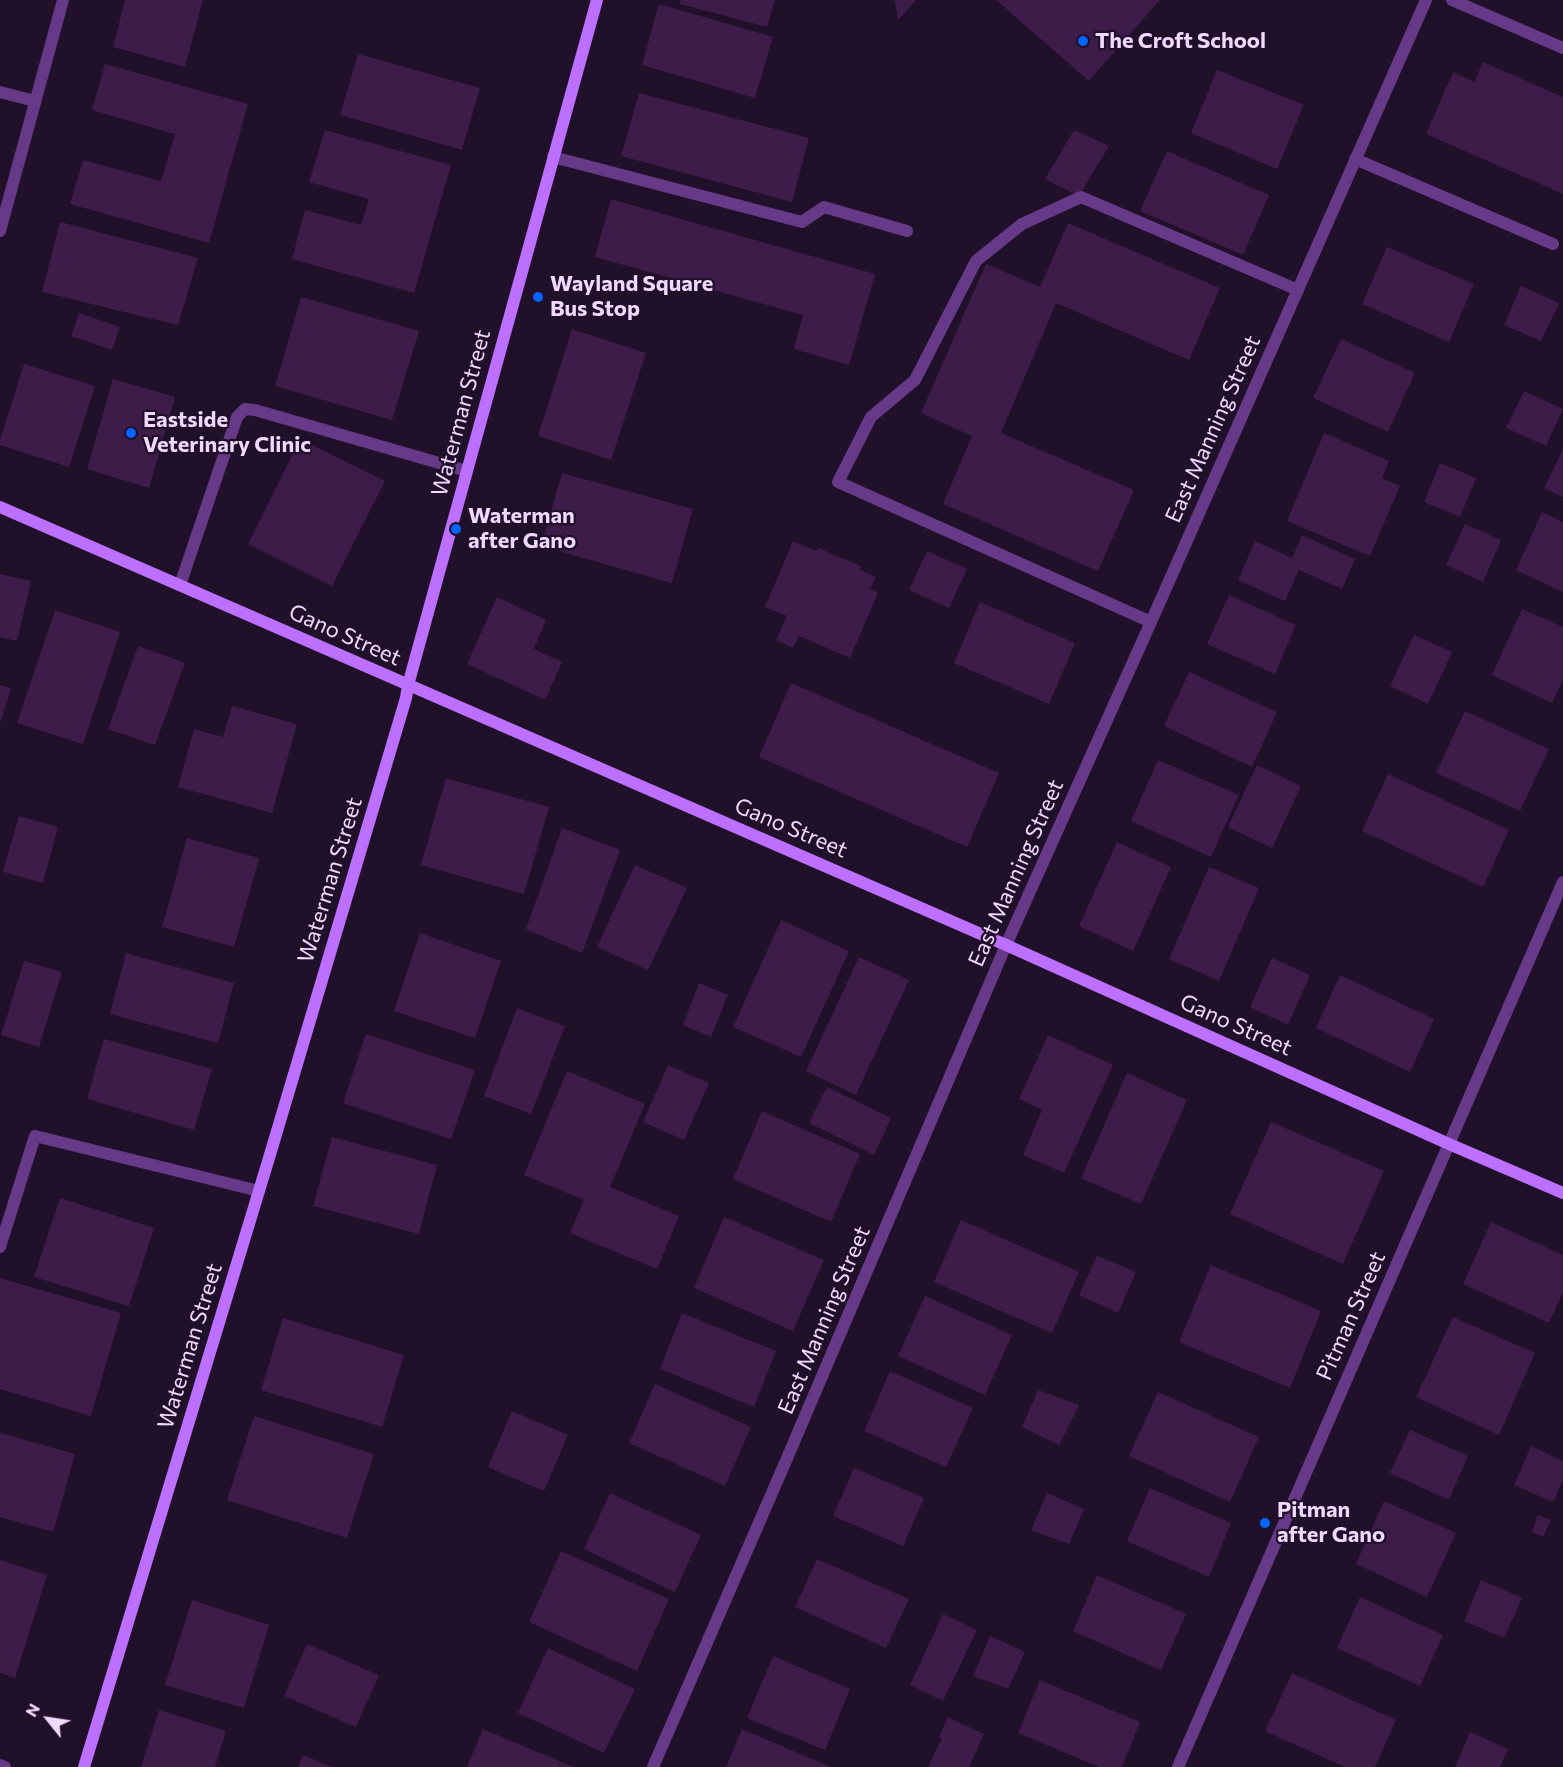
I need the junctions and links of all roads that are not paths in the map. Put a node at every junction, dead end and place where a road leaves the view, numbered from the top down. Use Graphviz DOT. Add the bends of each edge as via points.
graph roads {
  1 [pos="63,0"];
  2 [pos="597,0"];
  3 [pos="1426,0"];
  4 [pos="1452,0"];
  5 [pos="1563,48"];
  6 [pos="0,92"];
  7 [pos="35,101"];
  8 [pos="553,158"];
  9 [pos="1356,159"];
  10 [pos="0,231"];
  11 [pos="906,231"];
  12 [pos="1553,244"];
  13 [pos="1298,290"];
  14 [pos="467,471"];
  15 [pos="0,507"];
  16 [pos="180,585"];
  17 [pos="1152,622"];
  18 [pos="408,685"];
  19 [pos="1563,882"];
  20 [pos="1006,945"];
  21 [pos="1449,1144"];
  22 [pos="259,1191"];
  23 [pos="1563,1192"];
  24 [pos="0,1247"];
  25 [pos="0,1765"];
  26 [pos="4,1767"];
  27 [pos="84,1767"];
  28 [pos="653,1767"];
  29 [pos="1178,1767"];
  1 -- 7 [label="street"];
  2 -- 8 [label="main road, Waterman Street"];
  3 -- 9 [label="street, East Manning Street"];
  4 -- 5 [label="street"];
  6 -- 7 [label="street"];
  7 -- 10 [label="street"];
  8 -- 11 [label="street" via="802,222 824,207"];
  8 -- 14 [label="main road, Waterman Street"];
  9 -- 12 [label="street"];
  9 -- 13 [label="street, East Manning Street"];
  13 -- 17 [label="street, East Manning Street"];
  13 -- 17 [label="street" via="1081,197 1022,224 976,261 915,380 871,417 838,482"];
  14 -- 16 [label="street" via="245,409 237,417"];
  14 -- 18 [label="main road, Waterman Street"];
  15 -- 16 [label="main road, Gano Street"];
  16 -- 18 [label="main road, Gano Street"];
  17 -- 20 [label="street, East Manning Street"];
  18 -- 20 [label="main road, Gano Street"];
  18 -- 22 [label="main road, Waterman Street"];
  19 -- 21 [label="street, Pitman Street"];
  20 -- 21 [label="main road, Gano Street"];
  20 -- 28 [label="street, East Manning Street"];
  21 -- 23 [label="main road, Gano Street"];
  21 -- 29 [label="street, Pitman Street"];
  22 -- 24 [label="street" via="35,1136"];
  22 -- 27 [label="main road, Waterman Street"];
  25 -- 26 [label="street"];
}
